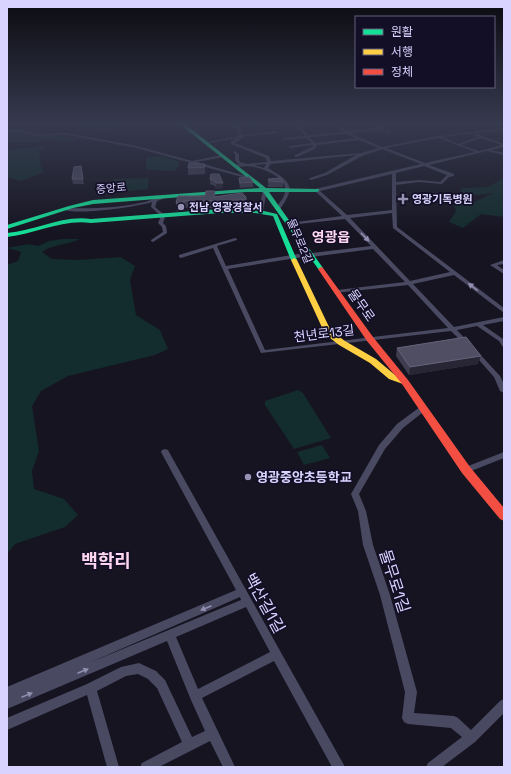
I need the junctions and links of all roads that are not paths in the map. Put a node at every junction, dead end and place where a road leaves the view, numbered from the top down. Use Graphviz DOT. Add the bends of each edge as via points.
graph roads {
  1 [pos="187,161"];
  2 [pos="201,161"];
  3 [pos="228,161"];
  4 [pos="238,161"];
  5 [pos="289,161"];
  6 [pos="350,161"];
  7 [pos="417,161"];
  8 [pos="443,161"];
  9 [pos="193,163"];
  10 [pos="269,163"];
  11 [pos="248,165"];
  12 [pos="427,165"];
  13 [pos="234,166"];
  14 [pos="268,170"];
  15 [pos="394,173"];
  16 [pos="250,178"];
  17 [pos="311,180"];
  18 [pos="394,184"];
  19 [pos="265,190"];
  20 [pos="288,190"];
  21 [pos="317,190"];
  22 [pos="166,196"];
  23 [pos="155,201"];
  24 [pos="278,208"];
  25 [pos="64,209"];
  26 [pos="79,210"];
  27 [pos="261,211"];
  28 [pos="395,211"];
  29 [pos="162,215"];
  30 [pos="346,217"];
  31 [pos="84,219"];
  32 [pos="289,224"];
  33 [pos="7,227"];
  34 [pos="7,235"];
  35 [pos="235,240"];
  36 [pos="153,241"];
  37 [pos="214,245"];
  38 [pos="375,247"];
  39 [pos="311,254"];
  40 [pos="182,256"];
  41 [pos="293,257"];
  42 [pos="504,262"];
  43 [pos="225,268"];
  44 [pos="504,272"];
  45 [pos="454,273"];
  46 [pos="409,283"];
  47 [pos="337,292"];
  48 [pos="504,311"];
  49 [pos="504,319"];
  50 [pos="478,324"];
  51 [pos="453,329"];
  52 [pos="370,339"];
  53 [pos="342,343"];
  54 [pos="504,345"];
  55 [pos="405,382"];
  56 [pos="504,391"];
  57 [pos="423,409"];
  58 [pos="165,452"];
  59 [pos="504,455"];
  60 [pos="466,470"];
  61 [pos="504,516"];
  62 [pos="242,592"];
  63 [pos="247,602"];
  64 [pos="170,635"];
  65 [pos="276,654"];
  66 [pos="91,688"];
  67 [pos="7,693"];
  68 [pos="196,696"];
  69 [pos="7,703"];
  70 [pos="504,705"];
  71 [pos="7,724"];
  72 [pos="213,732"];
  73 [pos="471,738"];
  74 [pos="189,745"];
  75 [pos="113,767"];
  76 [pos="146,767"];
  77 [pos="229,767"];
  78 [pos="339,767"];
  79 [pos="432,767"];
  1 -- 9 [label="street"];
  2 -- 9 [label="street"];
  3 -- 13 [label="street, 물무로"];
  4 -- 11 [label="street"];
  5 -- 10 [label="street"];
  6 -- 17 [label="street"];
  7 -- 12 [label="street"];
  8 -- 12 [label="street, 중앙로"];
  9 -- 16 [label="street"];
  10 -- 11 [label="street"];
  10 -- 14 [label="street" via="266,168"];
  11 -- 13 [label="street"];
  11 -- 14 [label="street"];
  12 -- 15 [label="street, 중앙로"];
  12 -- 18 [label="street" via="453,175 441,183"];
  13 -- 16 [label="street, 물무로"];
  14 -- 20 [label="street" via="285,181"];
  15 -- 18 [label="street"];
  15 -- 21 [label="street, 중앙로"];
  16 -- 19 [label="street, 물무로"];
  18 -- 28 [label="street"];
  19 -- 20 [label="street, 중앙로"];
  19 -- 22 [label="street, 중앙로"];
  19 -- 24 [label="street, 물무로"];
  19 -- 27 [label="street"];
  20 -- 21 [label="street, 중앙로"];
  20 -- 24 [label="street"];
  21 -- 30 [label="street"];
  22 -- 23 [label="street"];
  22 -- 25 [label="street, 중앙로" via="93,202"];
  23 -- 26 [label="street"];
  23 -- 29 [label="street" via="153,207"];
  24 -- 32 [label="street, 물무로"];
  25 -- 26 [label="street"];
  25 -- 33 [label="street, 중앙로"];
  26 -- 31 [label="street"];
  27 -- 29 [label="street, 물무로2길"];
  27 -- 41 [label="street, 물무로2길" via="275,215"];
  28 -- 30 [label="street"];
  28 -- 45 [label="street" via="394,227"];
  29 -- 31 [label="street, 물무로2길" via="91,222"];
  29 -- 36 [label="street" via="160,223 164,226 165,233"];
  30 -- 32 [label="street"];
  30 -- 38 [label="street, one-way"];
  31 -- 34 [label="street, 물무로2길" via="52,224 24,234"];
  32 -- 39 [label="street, 물무로"];
  35 -- 37 [label="street"];
  37 -- 40 [label="street"];
  37 -- 43 [label="street, 천년로13길"];
  38 -- 39 [label="street"];
  38 -- 46 [label="street"];
  39 -- 41 [label="street"];
  39 -- 47 [label="street, 물무로"];
  41 -- 43 [label="street"];
  41 -- 53 [label="street, 물무로2길" via="328,332"];
  42 -- 44 [label="street" via="493,264"];
  43 -- 53 [label="street, 천년로13길" via="263,352"];
  45 -- 46 [label="street"];
  48 -- 45 [label="street, one-way"];
  46 -- 47 [label="street"];
  46 -- 51 [label="street"];
  47 -- 52 [label="street, 물무로"];
  49 -- 50 [label="street, 천년로13길"];
  50 -- 51 [label="street, 천년로13길"];
  50 -- 54 [label="street" via="501,340"];
  51 -- 52 [label="street, 천년로13길"];
  51 -- 56 [label="street" via="497,376"];
  52 -- 53 [label="street, 천년로13길"];
  52 -- 55 [label="street, 물무로"];
  53 -- 55 [label="street, 물무로2길" via="373,361 392,377"];
  55 -- 57 [label="street, 물무로"];
  57 -- 60 [label="street, 물무로"];
  57 -- 73 [label="street, 물무로1길" via="400,426 382,447 355,494 362,511 368,545 385,595 411,692 408,718 454,722"];
  58 -- 62 [label="street, 백산길1길"];
  59 -- 60 [label="street"];
  60 -- 61 [label="street, 물무로"];
  62 -- 63 [label="street, 백산길1길"];
  62 -- 67 [label="street, one-way"];
  63 -- 64 [label="street"];
  63 -- 65 [label="street, 백산길1길"];
  64 -- 68 [label="street"];
  69 -- 64 [label="street, one-way"];
  65 -- 68 [label="street"];
  65 -- 78 [label="street, 백산길1길"];
  66 -- 71 [label="street"];
  66 -- 74 [label="street" via="125,671 139,668 152,675 161,684"];
  66 -- 75 [label="street"];
  68 -- 72 [label="street"];
  70 -- 73 [label="street"];
  72 -- 74 [label="street"];
  72 -- 77 [label="street"];
  73 -- 79 [label="street"];
  74 -- 76 [label="street"];
}
